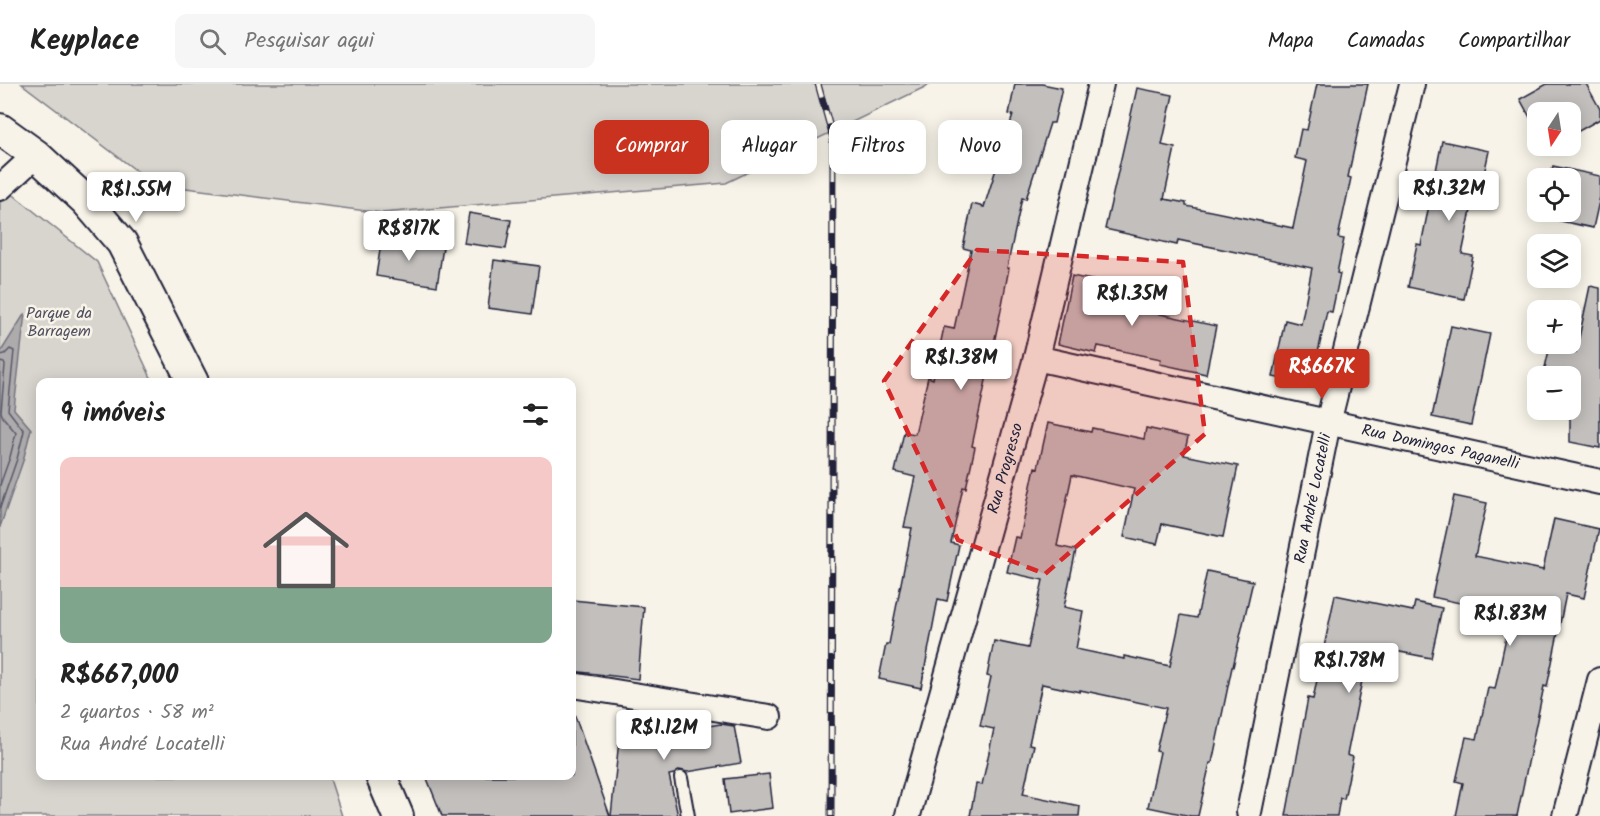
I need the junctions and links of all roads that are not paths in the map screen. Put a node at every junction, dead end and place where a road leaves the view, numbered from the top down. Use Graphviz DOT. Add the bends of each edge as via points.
graph roads {
  1 [pos="1101,84"];
  2 [pos="1412,84"];
  3 [pos="0,129"];
  4 [pos="36,155"];
  5 [pos="0,188"];
  6 [pos="1036,358"];
  7 [pos="191,378"];
  8 [pos="1328,423"];
  9 [pos="1600,482"];
  10 [pos="1600,680"];
  11 [pos="576,687"];
  12 [pos="769,717"];
  13 [pos="681,778"];
  14 [pos="383,780"];
  15 [pos="1249,812"];
  16 [pos="908,815"];
  17 [pos="398,816"];
  18 [pos="688,816"];
  19 [pos="1565,816"];
  1 -- 6 [label="street, Rua Progresso"];
  2 -- 8 [label="street, Rua André Locatelli"];
  3 -- 4 [label="street"];
  4 -- 5 [label="street"];
  4 -- 7 [label="street" via="86,201 122,243"];
  6 -- 8 [label="street, Rua Domingos Paganelli"];
  6 -- 16 [label="street, Rua Progresso"];
  8 -- 9 [label="street, Rua Domingos Paganelli"];
  8 -- 15 [label="street, Rua André Locatelli"];
  10 -- 19 [label="street"];
  11 -- 12 [label="street"];
  13 -- 18 [label="lane"];
  14 -- 17 [label="street"];
}
